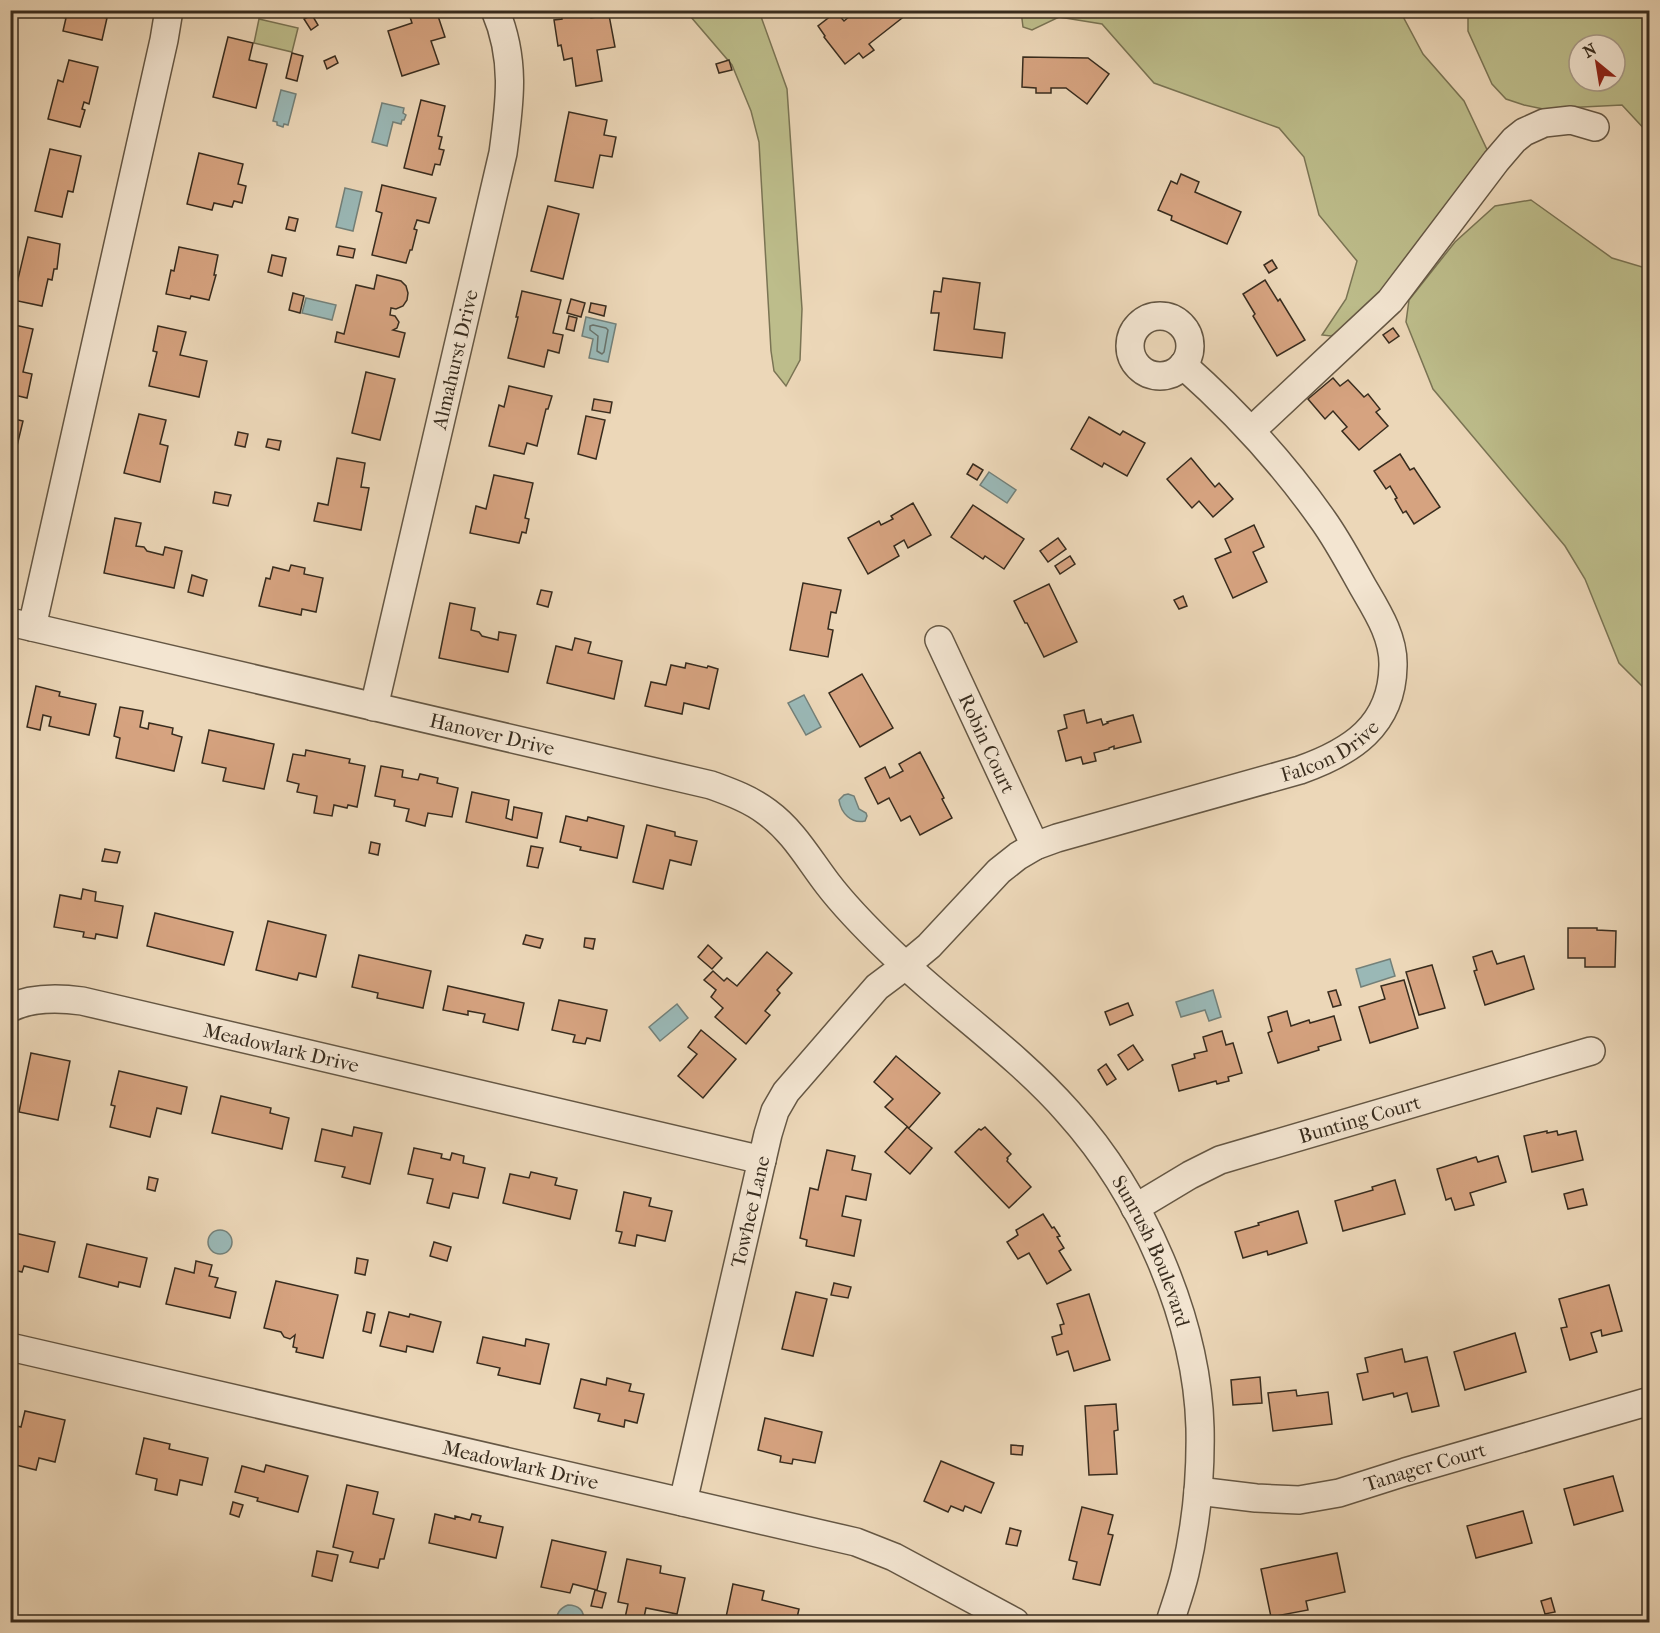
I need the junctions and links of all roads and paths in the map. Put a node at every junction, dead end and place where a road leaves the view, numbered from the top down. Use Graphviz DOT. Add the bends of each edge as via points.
graph roads {
  1 [pos="169,10"];
  2 [pos="495,10"];
  3 [pos="1595,127"];
  4 [pos="1183,365"];
  5 [pos="1252,430"];
  6 [pos="21,625"];
  7 [pos="939,640"];
  8 [pos="374,707"];
  9 [pos="1035,846"];
  10 [pos="906,966"];
  11 [pos="10,1008"];
  12 [pos="1591,1051"];
  13 [pos="762,1160"];
  14 [pos="1135,1208"];
  15 [pos="10,1347"];
  16 [pos="1650,1401"];
  17 [pos="1198,1491"];
  18 [pos="683,1502"];
  19 [pos="1015,1623"];
  20 [pos="1170,1623"];
  1 -- 6 [label="street"];
  2 -- 8 [label="street, Almahurst Drive" via="511,76 503,153"];
  3 -- 5 [label="street" via="1571,120 1544,123 1514,140 1390,301"];
  4 -- 5 [label="street, Falcon Drive"];
  5 -- 9 [label="street, Falcon Drive" via="1324,521 1386,629 1394,665 1385,705 1363,737 1324,761"];
  6 -- 8 [label="street, Hanover Drive"];
  7 -- 9 [label="street, Robin Court"];
  8 -- 10 [label="street, Hanover Drive" via="711,785 740,796 787,829 844,904"];
  9 -- 10 [label="street, Falcon Drive" via="999,871"];
  10 -- 13 [label="street, Towhee Lane" via="877,987 786,1092 775,1111"];
  10 -- 14 [label="street, Sunrush Boulevard" via="1067,1110 1118,1177"];
  11 -- 13 [label="street, Meadowlark Drive" via="31,1001 82,1001"];
  12 -- 14 [label="street, Bunting Court" via="1220,1160"];
  13 -- 18 [label="street, Towhee Lane"];
  14 -- 17 [label="street, Sunrush Boulevard" via="1169,1281 1184,1329 1200,1427"];
  15 -- 18 [label="street, Meadowlark Drive"];
  16 -- 17 [label="street, Tanager Court" via="1339,1493 1299,1500"];
  17 -- 20 [label="street, Sunrush Boulevard" via="1185,1574"];
  18 -- 19 [label="street, Meadowlark Drive" via="856,1542 894,1557"];
}
